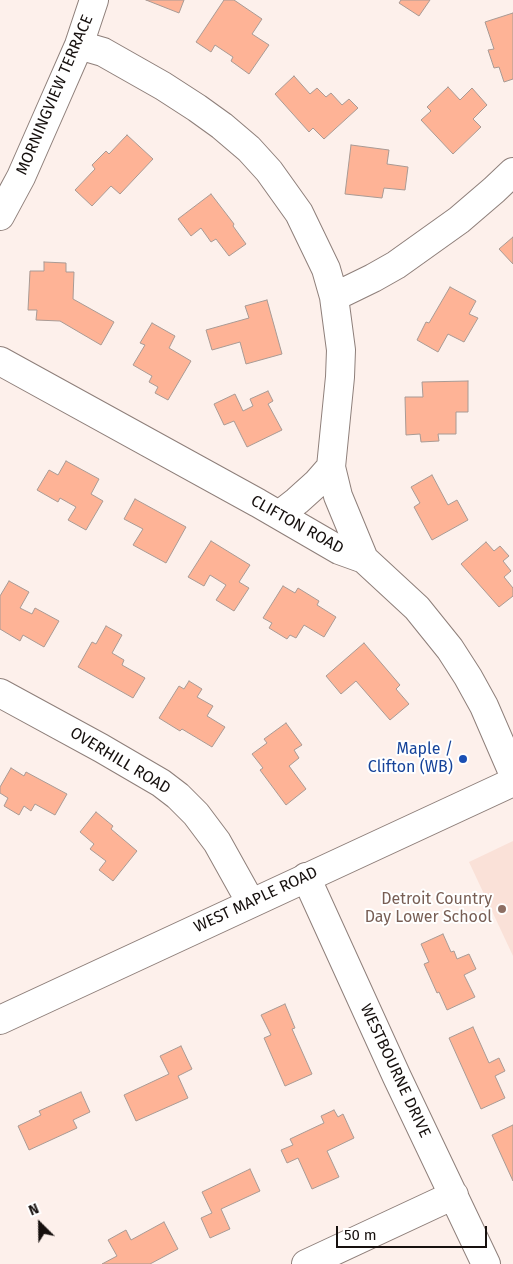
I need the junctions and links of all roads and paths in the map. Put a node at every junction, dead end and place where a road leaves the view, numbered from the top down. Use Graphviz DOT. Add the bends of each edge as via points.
graph roads {
  1 [pos="94,0"];
  2 [pos="79,45"];
  3 [pos="513,172"];
  4 [pos="0,216"];
  5 [pos="334,297"];
  6 [pos="0,361"];
  7 [pos="331,467"];
  8 [pos="279,515"];
  9 [pos="364,558"];
  10 [pos="0,693"];
  11 [pos="513,773"];
  12 [pos="513,782"];
  13 [pos="306,877"];
  14 [pos="251,903"];
  15 [pos="0,1020"];
  16 [pos="454,1195"];
  17 [pos="306,1264"];
  18 [pos="486,1264"];
  1 -- 2 [label="street, MORNINGVIEW TERRACE"];
  2 -- 4 [label="street, MORNINGVIEW TERRACE" via="21,177"];
  2 -- 5 [label="street" via="103,52 163,86 222,126 249,149 299,213 326,269"];
  3 -- 5 [label="street" via="459,220 396,265"];
  5 -- 7 [label="street" via="340,377"];
  6 -- 8 [label="street, CLIFTON ROAD"];
  7 -- 8 [label="street"];
  7 -- 9 [label="street" via="338,496"];
  8 -- 9 [label="street, CLIFTON ROAD" via="339,550"];
  9 -- 11 [label="street, CLIFTON ROAD" via="417,608 450,649 484,706"];
  10 -- 14 [label="street, OVERHILL ROAD" via="101,748 178,796 217,842"];
  12 -- 13 [label="street, WEST MAPLE ROAD"];
  13 -- 14 [label="street, WEST MAPLE ROAD"];
  13 -- 16 [label="street, WESTBOURNE DRIVE"];
  14 -- 15 [label="street, WEST MAPLE ROAD"];
  16 -- 17 [label="street"];
  16 -- 18 [label="street, WESTBOURNE DRIVE"];
}
